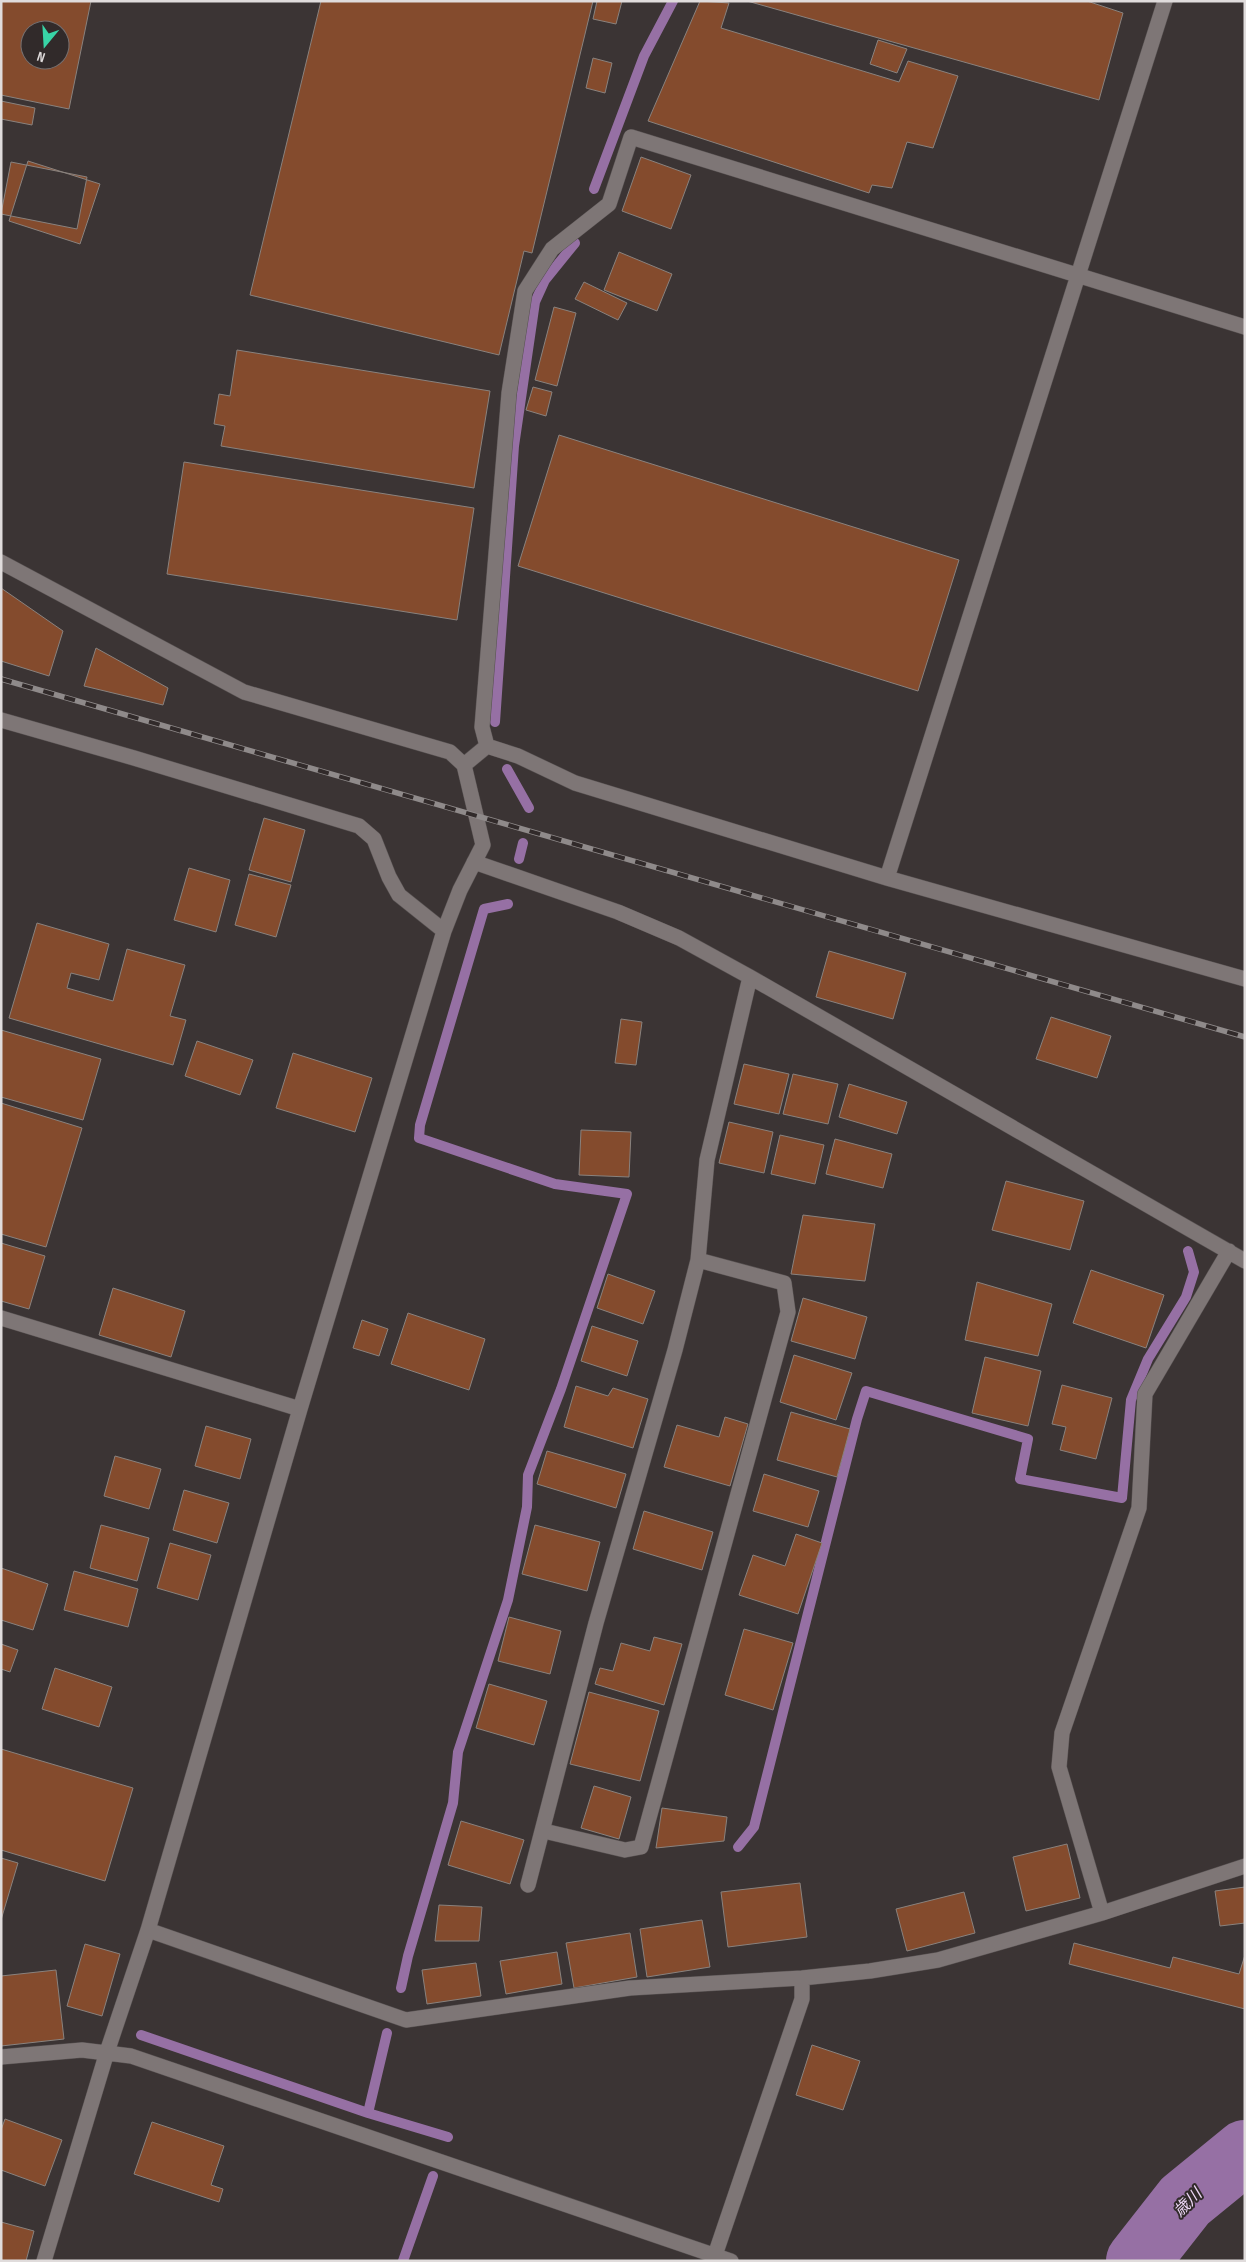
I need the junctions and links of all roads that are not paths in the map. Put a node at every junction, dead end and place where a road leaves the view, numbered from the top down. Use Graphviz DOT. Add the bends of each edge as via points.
graph roads {
  1 [pos="1164,1"];
  2 [pos="1077,274"];
  3 [pos="1245,327"];
  4 [pos="1,562"];
  5 [pos="1,720"];
  6 [pos="488,746"];
  7 [pos="464,765"];
  8 [pos="474,862"];
  9 [pos="887,878"];
  10 [pos="444,932"];
  11 [pos="750,977"];
  12 [pos="1245,979"];
  13 [pos="1228,1252"];
  14 [pos="698,1260"];
  15 [pos="1245,1261"];
  16 [pos="1,1318"];
  17 [pos="300,1409"];
  18 [pos="544,1831"];
  19 [pos="1245,1866"];
  20 [pos="528,1886"];
  21 [pos="1102,1913"];
  22 [pos="148,1930"];
  23 [pos="802,1978"];
  24 [pos="107,2052"];
  25 [pos="1,2057"];
  26 [pos="714,2258"];
  27 [pos="44,2261"];
  28 [pos="731,2261"];
  1 -- 2 [label="street"];
  2 -- 3 [label="street"];
  2 -- 6 [label="street" via="631,137 609,204 552,249 525,290 508,403 482,727"];
  2 -- 9 [label="street"];
  4 -- 7 [label="street" via="244,692 450,752"];
  5 -- 10 [label="street" via="359,826 374,839 399,895"];
  6 -- 7 [label="street"];
  6 -- 9 [label="street" via="518,756 575,783"];
  7 -- 8 [label="street" via="483,845"];
  8 -- 10 [label="street"];
  8 -- 11 [label="street" via="618,912 679,938"];
  9 -- 12 [label="street"];
  10 -- 17 [label="street"];
  11 -- 13 [label="street"];
  11 -- 14 [label="street" via="707,1160"];
  13 -- 15 [label="street"];
  13 -- 21 [label="street" via="1145,1394 1139,1508 1062,1733 1059,1767"];
  14 -- 18 [label="street" via="596,1623"];
  14 -- 18 [label="street" via="784,1283 788,1312 641,1847 625,1850"];
  16 -- 17 [label="street"];
  17 -- 22 [label="street"];
  18 -- 20 [label="street"];
  19 -- 21 [label="street"];
  21 -- 23 [label="street" via="938,1960"];
  22 -- 23 [label="street" via="406,2020 630,1988"];
  22 -- 24 [label="street"];
  23 -- 26 [label="street" via="802,1999"];
  24 -- 25 [label="street" via="82,2050"];
  24 -- 26 [label="street" via="131,2056"];
  24 -- 27 [label="street"];
  26 -- 28 [label="street"];
}
